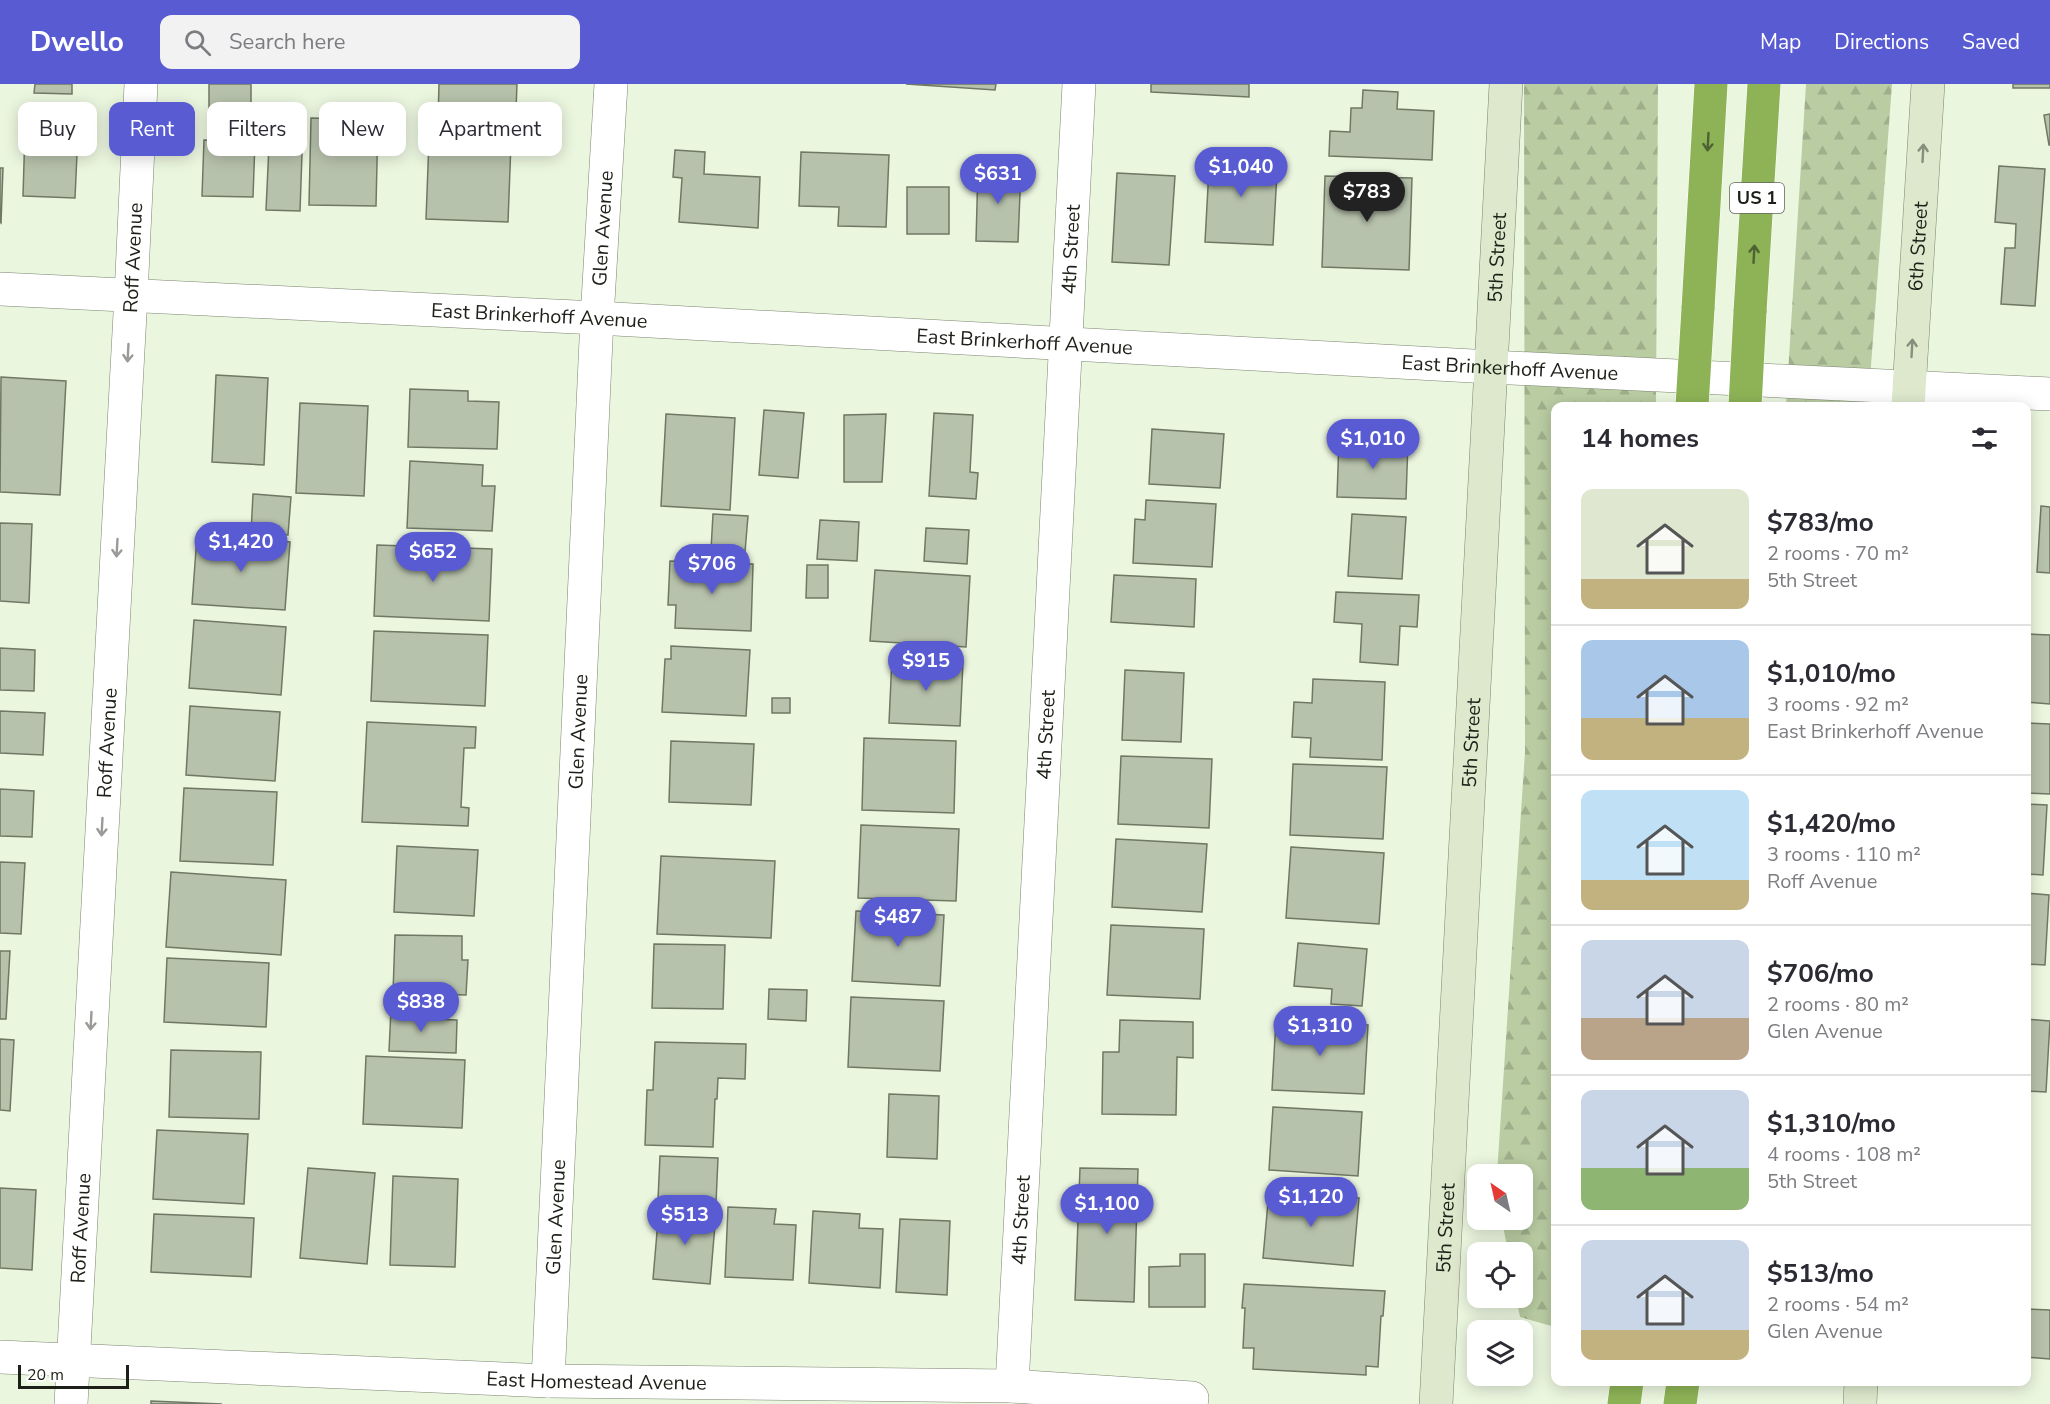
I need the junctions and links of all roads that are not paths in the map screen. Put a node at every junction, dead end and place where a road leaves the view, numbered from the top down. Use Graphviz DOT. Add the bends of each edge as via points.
graph roads {
  1 [pos="141,84"];
  2 [pos="611,84"];
  3 [pos="1079,84"];
  4 [pos="1506,84"];
  5 [pos="1711,84"];
  6 [pos="1764,84"];
  7 [pos="1928,84"];
  8 [pos="0,288"];
  9 [pos="131,295"];
  10 [pos="597,318"];
  11 [pos="1065,345"];
  12 [pos="1491,367"];
  13 [pos="2050,394"];
  14 [pos="1909,396"];
  15 [pos="1692,402"];
  16 [pos="1745,402"];
  17 [pos="0,1357"];
  18 [pos="73,1360"];
  19 [pos="548,1381"];
  20 [pos="1012,1386"];
  21 [pos="1626,1386"];
  22 [pos="1682,1386"];
  23 [pos="1862,1386"];
  24 [pos="1192,1401"];
  25 [pos="71,1404"];
  26 [pos="1436,1404"];
  27 [pos="1624,1404"];
  28 [pos="1680,1404"];
  29 [pos="1860,1404"];
  1 -- 9 [label="street, Roff Avenue"];
  2 -- 10 [label="street, Glen Avenue"];
  3 -- 11 [label="street, 4th Street"];
  4 -- 12 [label="main road, 5th Street"];
  5 -- 15 [label="highway, US 1, one-way, bridge"];
  16 -- 6 [label="highway, US 1, one-way, bridge"];
  14 -- 7 [label="main road, 6th Street, one-way"];
  8 -- 9 [label="street, East Brinkerhoff Avenue"];
  9 -- 10 [label="street, East Brinkerhoff Avenue"];
  9 -- 18 [label="street, Roff Avenue, one-way"];
  10 -- 11 [label="street, East Brinkerhoff Avenue"];
  10 -- 19 [label="street, Glen Avenue"];
  11 -- 12 [label="street, East Brinkerhoff Avenue"];
  11 -- 20 [label="street, 4th Street"];
  12 -- 14 [label="street, East Brinkerhoff Avenue"];
  12 -- 26 [label="main road, 5th Street"];
  13 -- 14 [label="street, East Brinkerhoff Avenue"];
  17 -- 18 [label="street, East Homestead Avenue"];
  18 -- 19 [label="street, East Homestead Avenue"];
  18 -- 25 [label="street, Roff Avenue"];
  19 -- 20 [label="street, East Homestead Avenue"];
  20 -- 24 [label="street, East Homestead Avenue"];
  21 -- 27 [label="highway"];
  22 -- 28 [label="highway"];
  23 -- 29 [label="main road"];
}
